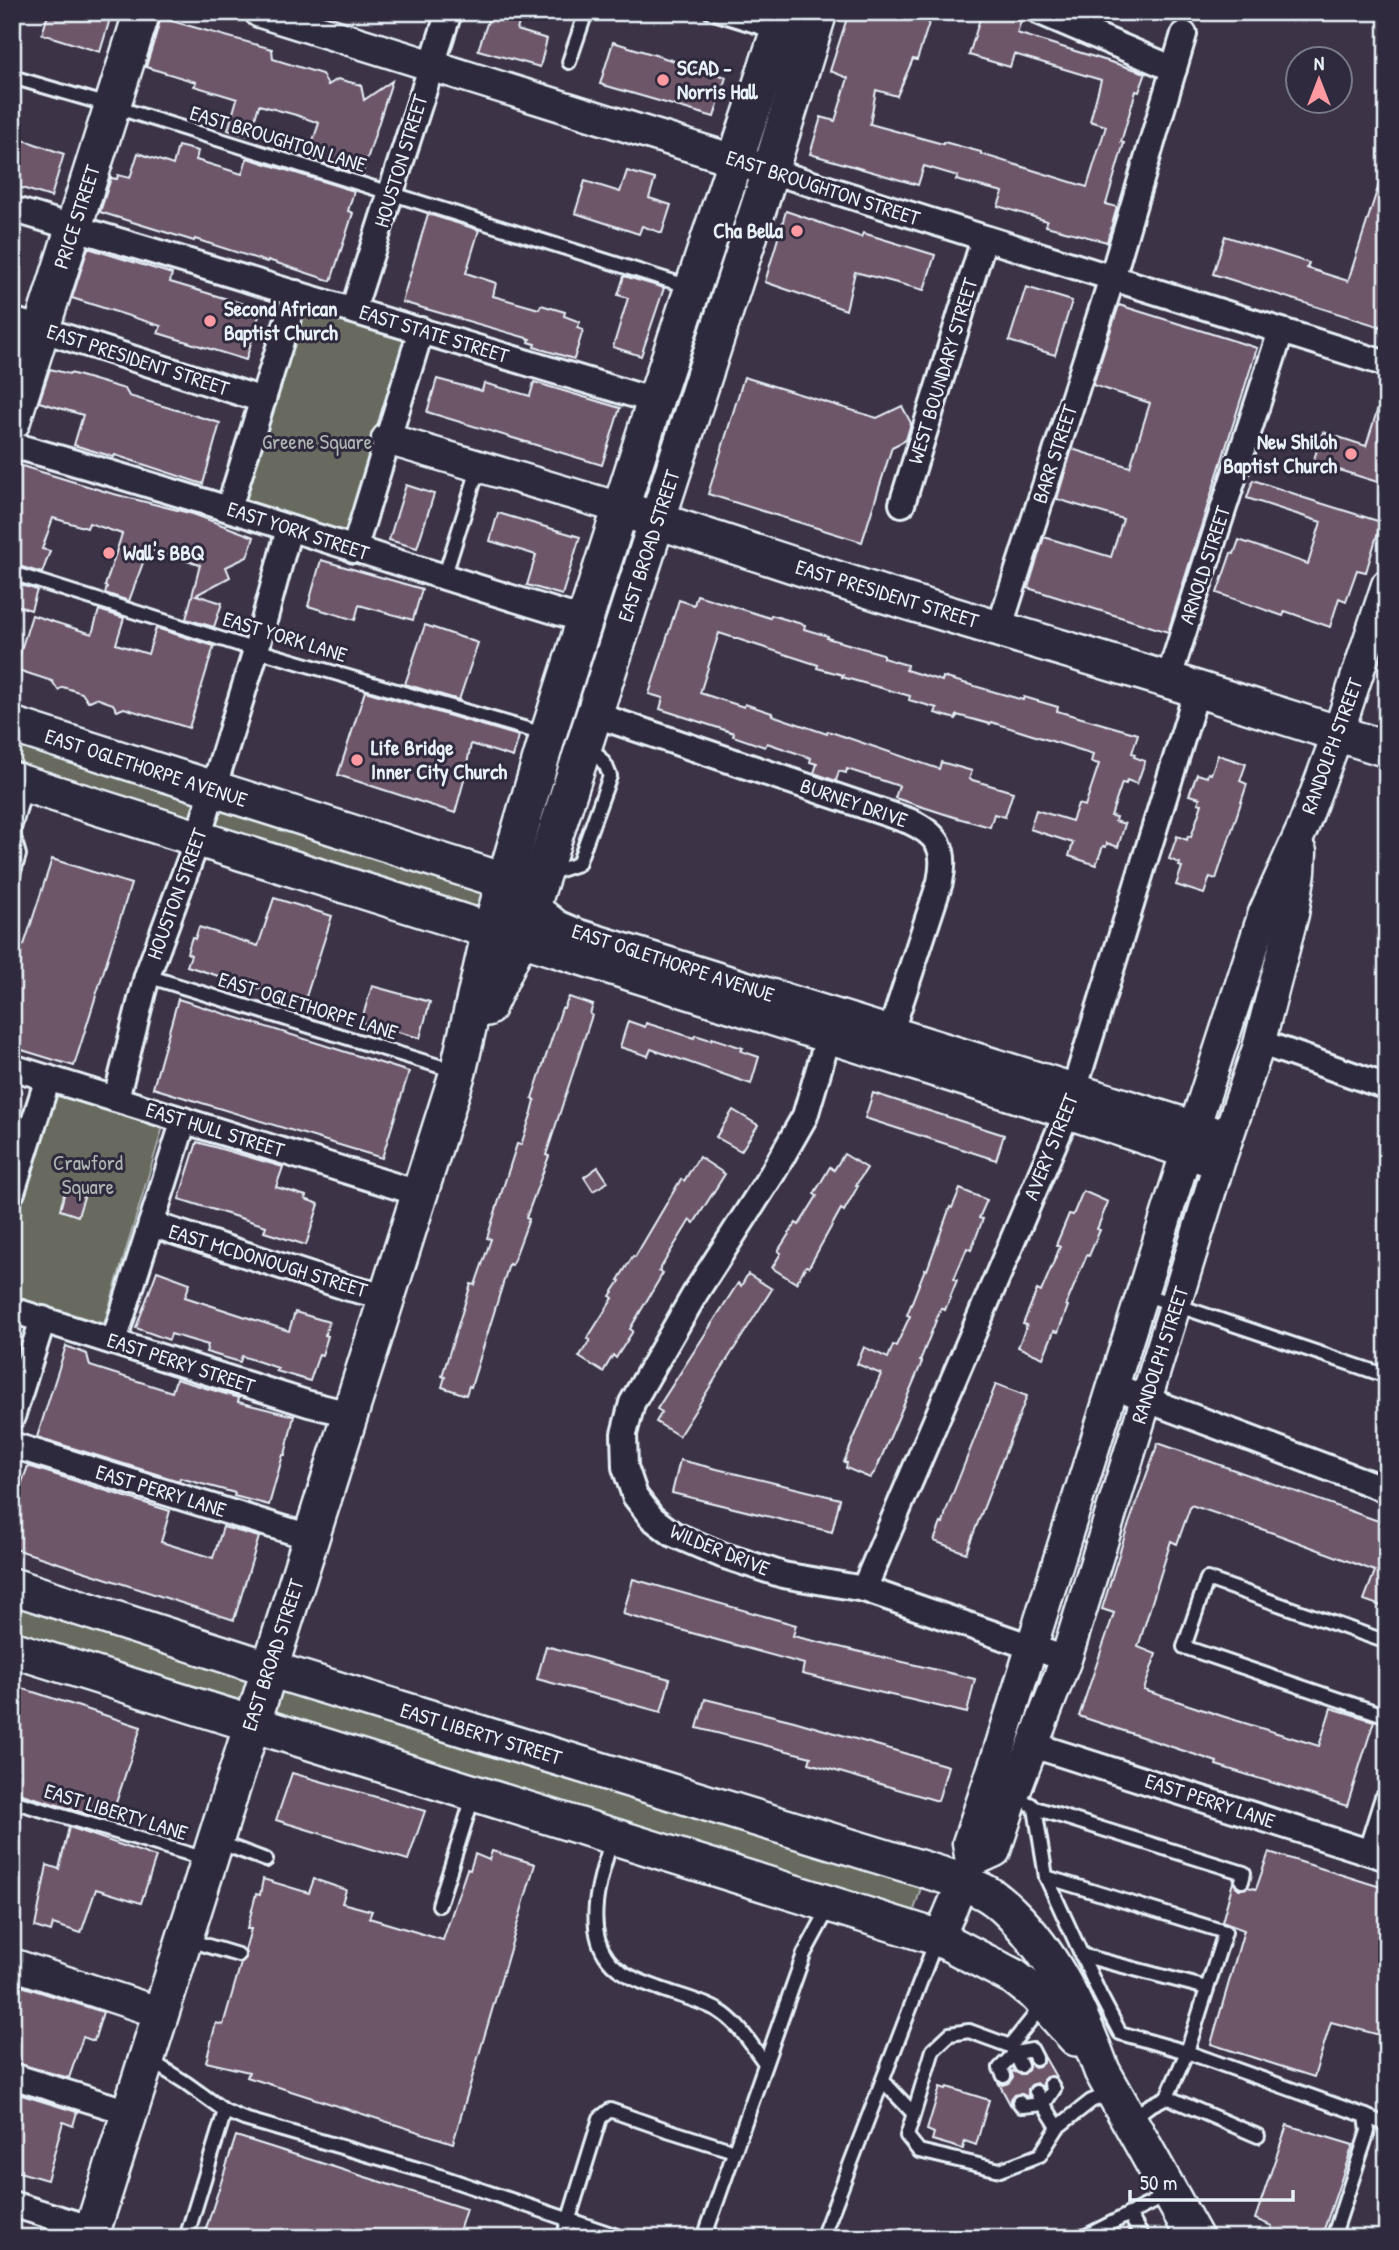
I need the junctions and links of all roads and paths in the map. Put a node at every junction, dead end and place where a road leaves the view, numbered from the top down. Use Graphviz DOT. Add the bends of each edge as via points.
graph roads {
  1 [pos="142,12"];
  2 [pos="260,12"];
  3 [pos="449,12"];
  4 [pos="586,12"];
  5 [pos="710,12"];
  6 [pos="820,12"];
  7 [pos="1040,12"];
  8 [pos="782,23"];
  9 [pos="1184,34"];
  10 [pos="569,62"];
  11 [pos="431,66"];
  12 [pos="1174,69"];
  13 [pos="12,77"];
  14 [pos="112,106"];
  15 [pos="734,159"];
  16 [pos="771,171"];
  17 [pos="391,194"];
  18 [pos="12,209"];
  19 [pos="73,228"];
  20 [pos="984,239"];
  21 [pos="1112,278"];
  22 [pos="693,288"];
  23 [pos="296,293"];
  24 [pos="353,310"];
  25 [pos="27,325"];
  26 [pos="421,330"];
  27 [pos="1281,331"];
  28 [pos="1387,364"];
  29 [pos="264,400"];
  30 [pos="655,401"];
  31 [pos="12,422"];
  32 [pos="387,439"];
  33 [pos="12,445"];
  34 [pos="480,466"];
  35 [pos="902,504"];
  36 [pos="229,508"];
  37 [pos="620,508"];
  38 [pos="657,521"];
  39 [pos="289,529"];
  40 [pos="354,550"];
  41 [pos="12,572"];
  42 [pos="444,578"];
  43 [pos="1387,585"];
  44 [pos="584,620"];
  45 [pos="999,629"];
  46 [pos="256,650"];
  47 [pos="1183,685"];
  48 [pos="12,725"];
  49 [pos="589,727"];
  50 [pos="1338,733"];
  51 [pos="548,735"];
  52 [pos="1387,749"];
  53 [pos="19,782"];
  54 [pos="213,789"];
  55 [pos="1303,827"];
  56 [pos="198,838"];
  57 [pos="12,878"];
  58 [pos="504,881"];
  59 [pos="536,891"];
  60 [pos="504,935"];
  61 [pos="147,976"];
  62 [pos="828,1038"];
  63 [pos="1259,1042"];
  64 [pos="887,1044"];
  65 [pos="12,1067"];
  66 [pos="458,1072"];
  67 [pos="48,1078"];
  68 [pos="1387,1087"];
  69 [pos="116,1099"];
  70 [pos="1071,1101"];
  71 [pos="184,1120"];
  72 [pos="1190,1140"];
  73 [pos="1223,1149"];
  74 [pos="12,1190"];
  75 [pos="418,1193"];
  76 [pos="151,1224"];
  77 [pos="1143,1294"];
  78 [pos="386,1297"];
  79 [pos="1176,1305"];
  80 [pos="12,1310"];
  81 [pos="43,1319"];
  82 [pos="114,1341"];
  83 [pos="1387,1376"];
  84 [pos="1114,1385"];
  85 [pos="1145,1399"];
  86 [pos="349,1414"];
  87 [pos="12,1417"];
  88 [pos="12,1445"];
  89 [pos="1387,1490"];
  90 [pos="310,1537"];
  91 [pos="12,1586"];
  92 [pos="864,1589"];
  93 [pos="1383,1641"];
  94 [pos="1031,1646"];
  95 [pos="12,1649"];
  96 [pos="1066,1659"];
  97 [pos="270,1669"];
  98 [pos="1387,1716"];
  99 [pos="251,1724"];
  100 [pos="1033,1745"];
  101 [pos="474,1793"];
  102 [pos="12,1801"];
  103 [pos="1024,1801"];
  104 [pos="1387,1801"];
  105 [pos="613,1837"];
  106 [pos="212,1851"];
  107 [pos="1377,1854"];
  108 [pos="266,1860"];
  109 [pos="961,1874"];
  110 [pos="1045,1877"];
  111 [pos="1242,1881"];
  112 [pos="439,1905"];
  113 [pos="830,1905"];
  114 [pos="939,1938"];
  115 [pos="184,1939"];
  116 [pos="238,1955"];
  117 [pos="1081,1955"];
  118 [pos="12,1964"];
  119 [pos="1207,1988"];
  120 [pos="1045,2003"];
  121 [pos="161,2013"];
  122 [pos="1013,2050"];
  123 [pos="1187,2052"];
  124 [pos="147,2058"];
  125 [pos="1036,2058"];
  126 [pos="765,2063"];
  127 [pos="1021,2066"];
  128 [pos="12,2076"];
  129 [pos="1004,2076"];
  130 [pos="883,2081"];
  131 [pos="1051,2084"];
  132 [pos="1036,2092"];
  133 [pos="1115,2094"];
  134 [pos="1167,2097"];
  135 [pos="1019,2102"];
  136 [pos="1044,2104"];
  137 [pos="225,2111"];
  138 [pos="129,2112"];
  139 [pos="913,2113"];
  140 [pos="1366,2116"];
  141 [pos="1387,2125"];
  142 [pos="1058,2127"];
  143 [pos="1258,2136"];
  144 [pos="734,2151"];
  145 [pos="1170,2194"];
  146 [pos="12,2204"];
  147 [pos="1129,2214"];
  148 [pos="569,2220"];
  149 [pos="91,2234"];
  150 [pos="186,2237"];
  151 [pos="563,2238"];
  152 [pos="623,2238"];
  153 [pos="704,2238"];
  154 [pos="822,2238"];
  155 [pos="1082,2238"];
  156 [pos="1143,2238"];
  157 [pos="1195,2238"];
  158 [pos="1333,2238"];
  1 -- 14 [label="main road, PRICE STREET"];
  2 -- 11 [label="street, EAST BROUGHTON STREET"];
  3 -- 11 [label="street, HOUSTON STREET"];
  4 -- 10 [label="lane"];
  5 -- 8 [label="lane"];
  6 -- 16 [label="main road, EAST BROAD STREET"];
  7 -- 12 [label="street"];
  8 -- 15 [label="main road, EAST BROAD STREET"];
  9 -- 12 [label="street, BARR STREET"];
  11 -- 15 [label="street, EAST BROUGHTON STREET"];
  11 -- 17 [label="street, HOUSTON STREET"];
  12 -- 21 [label="street, BARR STREET"];
  13 -- 14 [label="lane, EAST BROUGHTON LANE"];
  14 -- 17 [label="lane, EAST BROUGHTON LANE"];
  14 -- 19 [label="main road, PRICE STREET"];
  15 -- 16 [label="street, EAST BROUGHTON STREET"];
  15 -- 22 [label="main road, EAST BROAD STREET"];
  16 -- 20 [label="street, EAST BROUGHTON STREET"];
  16 -- 38 [label="main road, EAST BROAD STREET"];
  17 -- 22 [label="lane, EAST BROUGHTON LANE"];
  17 -- 24 [label="street, HOUSTON STREET"];
  18 -- 19 [label="street, EAST STATE STREET"];
  19 -- 23 [label="street, EAST STATE STREET"];
  19 -- 25 [label="main road, PRICE STREET"];
  20 -- 21 [label="street, EAST BROUGHTON STREET"];
  20 -- 35 [label="street, WEST BOUNDARY STREET"];
  21 -- 27 [label="street, EAST BROUGHTON STREET"];
  21 -- 45 [label="street, BARR STREET"];
  22 -- 30 [label="main road, EAST BROAD STREET"];
  23 -- 24 [label="street, EAST STATE STREET"];
  23 -- 29 [label="street"];
  24 -- 26 [label="street, EAST STATE STREET"];
  25 -- 29 [label="street, EAST PRESIDENT STREET"];
  25 -- 31 [label="main road, PRICE STREET"];
  26 -- 30 [label="street, EAST STATE STREET"];
  26 -- 32 [label="street"];
  27 -- 28 [label="street, EAST BROUGHTON STREET"];
  27 -- 47 [label="street, ARNOLD STREET"];
  29 -- 36 [label="street"];
  30 -- 37 [label="main road, EAST BROAD STREET"];
  32 -- 34 [label="street, EAST PRESIDENT STREET"];
  32 -- 40 [label="street"];
  33 -- 36 [label="street, EAST YORK STREET"];
  34 -- 37 [label="street, EAST PRESIDENT STREET"];
  34 -- 42 [label="lane"];
  36 -- 39 [label="street, EAST YORK STREET"];
  37 -- 38 [label="main road, EAST PRESIDENT STREET"];
  37 -- 44 [label="main road, EAST BROAD STREET"];
  38 -- 45 [label="main road, EAST PRESIDENT STREET"];
  38 -- 49 [label="main road, EAST BROAD STREET"];
  39 -- 40 [label="street, EAST YORK STREET"];
  39 -- 46 [label="street, HOUSTON STREET"];
  40 -- 42 [label="street, EAST YORK STREET"];
  41 -- 46 [label="lane, EAST YORK LANE"];
  42 -- 44 [label="street, EAST YORK STREET"];
  43 -- 50 [label="street, RANDOLPH STREET"];
  44 -- 51 [label="main road, EAST BROAD STREET"];
  45 -- 47 [label="main road, EAST PRESIDENT STREET"];
  46 -- 51 [label="lane, EAST YORK LANE"];
  46 -- 54 [label="street, HOUSTON STREET"];
  47 -- 50 [label="main road, EAST PRESIDENT STREET"];
  47 -- 70 [label="street, AVERY STREET"];
  48 -- 54 [label="main road, EAST OGLETHORPE AVENUE"];
  49 -- 59 [label="main road, EAST BROAD STREET"];
  49 -- 64 [label="street, BURNEY DRIVE" via="909,821 936,838 943,865 940,882"];
  50 -- 52 [label="main road, EAST PRESIDENT STREET"];
  50 -- 55 [label="street, RANDOLPH STREET"];
  51 -- 58 [label="main road, EAST BROAD STREET"];
  53 -- 56 [label="main road, EAST OGLETHORPE AVENUE"];
  53 -- 57 [label="lane" via="14,829 19,855"];
  54 -- 56 [label="street, HOUSTON STREET"];
  54 -- 58 [label="main road, EAST OGLETHORPE AVENUE"];
  55 -- 63 [label="street, RANDOLPH STREET" via="1293,914"];
  55 -- 72 [label="street, RANDOLPH STREET" via="1264,913"];
  56 -- 60 [label="main road, EAST OGLETHORPE AVENUE"];
  56 -- 61 [label="street, HOUSTON STREET"];
  58 -- 59 [label="main road, EAST OGLETHORPE AVENUE"];
  58 -- 60 [label="main road, EAST BROAD STREET"];
  59 -- 60 [label="main road, EAST BROAD STREET"];
  59 -- 64 [label="street, EAST OGLETHORPE AVENUE" via="557,926"];
  60 -- 62 [label="street, EAST OGLETHORPE AVENUE"];
  60 -- 66 [label="main road, EAST BROAD STREET"];
  61 -- 66 [label="lane, EAST OGLETHORPE LANE"];
  61 -- 69 [label="street, HOUSTON STREET"];
  62 -- 64 [label="street, EAST OGLETHORPE AVENUE"];
  62 -- 92 [label="street, WILDER DRIVE" via="805,1116 632,1403 624,1434 625,1467 635,1496 652,1518 673,1534 783,1576"];
  63 -- 68 [label="street"];
  63 -- 73 [label="street, RANDOLPH STREET"];
  64 -- 70 [label="street, EAST OGLETHORPE AVENUE"];
  65 -- 67 [label="street, EAST HULL STREET"];
  66 -- 75 [label="main road, EAST BROAD STREET"];
  67 -- 69 [label="street, EAST HULL STREET"];
  67 -- 74 [label="street"];
  69 -- 71 [label="street, EAST HULL STREET"];
  70 -- 72 [label="street, EAST OGLETHORPE AVENUE"];
  70 -- 92 [label="street, AVERY STREET"];
  71 -- 75 [label="street, EAST HULL STREET"];
  71 -- 76 [label="street"];
  72 -- 73 [label="street, EAST OGLETHORPE AVENUE"];
  72 -- 77 [label="street, RANDOLPH STREET"];
  73 -- 79 [label="street, RANDOLPH STREET"];
  75 -- 78 [label="main road, EAST BROAD STREET"];
  76 -- 78 [label="street, EAST MCDONOUGH STREET"];
  76 -- 82 [label="street"];
  77 -- 79 [label="lane"];
  77 -- 84 [label="street, RANDOLPH STREET"];
  78 -- 86 [label="main road, EAST BROAD STREET"];
  79 -- 83 [label="lane"];
  79 -- 85 [label="street, RANDOLPH STREET"];
  80 -- 81 [label="street, EAST PERRY STREET"];
  81 -- 82 [label="street, EAST PERRY STREET"];
  81 -- 87 [label="street"];
  82 -- 86 [label="street, EAST PERRY STREET"];
  84 -- 85 [label="street"];
  84 -- 94 [label="street, RANDOLPH STREET"];
  85 -- 89 [label="street"];
  85 -- 96 [label="street, RANDOLPH STREET"];
  86 -- 90 [label="main road, EAST BROAD STREET"];
  88 -- 90 [label="street, EAST PERRY LANE"];
  90 -- 97 [label="main road, EAST BROAD STREET"];
  91 -- 97 [label="main road, EAST LIBERTY STREET"];
  92 -- 94 [label="street, WILDER DRIVE"];
  93 -- 98 [label="lane" via="1207,1579 1184,1647"];
  94 -- 96 [label="street, WILDER DRIVE"];
  94 -- 109 [label="street, RANDOLPH STREET"];
  95 -- 99 [label="main road"];
  96 -- 100 [label="street, RANDOLPH STREET"];
  97 -- 99 [label="main road, EAST BROAD STREET"];
  97 -- 109 [label="main road, EAST LIBERTY STREET"];
  99 -- 101 [label="main road"];
  99 -- 106 [label="main road, EAST BROAD STREET"];
  100 -- 103 [label="street, RANDOLPH STREET"];
  100 -- 107 [label="street, EAST PERRY LANE"];
  101 -- 105 [label="main road"];
  101 -- 112 [label="lane"];
  102 -- 106 [label="lane, EAST LIBERTY LANE"];
  103 -- 109 [label="street, RANDOLPH STREET" via="995,1851"];
  103 -- 110 [label="lane"];
  103 -- 111 [label="lane" via="1244,1872"];
  104 -- 107 [label="street" via="1372,1848"];
  105 -- 113 [label="main road"];
  105 -- 126 [label="lane" via="601,1875 596,1921 607,1958 641,1982 716,2009 732,2021"];
  106 -- 108 [label="lane, EAST LIBERTY LANE"];
  106 -- 115 [label="main road, EAST BROAD STREET"];
  109 -- 114 [label="street, RANDOLPH STREET"];
  109 -- 133 [label="main road, EAST LIBERTY STREET" via="988,1893 1041,1945"];
  110 -- 117 [label="lane"];
  110 -- 119 [label="lane" via="1225,1931"];
  113 -- 114 [label="main road"];
  113 -- 126 [label="lane" via="804,1954"];
  114 -- 120 [label="main road" via="1014,1977"];
  114 -- 130 [label="lane"];
  115 -- 116 [label="lane"];
  115 -- 121 [label="main road, EAST BROAD STREET"];
  117 -- 119 [label="lane"];
  117 -- 123 [label="lane" via="1120,2033"];
  118 -- 121 [label="street"];
  119 -- 123 [label="lane"];
  120 -- 122 [label="lane"];
  120 -- 133 [label="main road"];
  121 -- 124 [label="main road, EAST BROAD STREET"];
  122 -- 125 [label="lane" via="1032,2050"];
  122 -- 127 [label="lane"];
  122 -- 129 [label="lane" via="1000,2068"];
  122 -- 139 [label="lane" via="969,2031 950,2034 933,2050"];
  123 -- 134 [label="lane"];
  123 -- 140 [label="lane"];
  124 -- 137 [label="lane"];
  124 -- 138 [label="main road, EAST BROAD STREET"];
  126 -- 144 [label="lane"];
  128 -- 138 [label="street"];
  130 -- 139 [label="lane"];
  130 -- 154 [label="lane"];
  131 -- 136 [label="lane" via="1055,2089"];
  132 -- 136 [label="lane"];
  133 -- 134 [label="lane" via="1149,2106"];
  133 -- 142 [label="lane" via="1091,2101"];
  133 -- 145 [label="main road"];
  134 -- 143 [label="lane"];
  135 -- 136 [label="lane" via="1022,2106"];
  136 -- 142 [label="lane"];
  137 -- 148 [label="lane"];
  137 -- 150 [label="lane"];
  138 -- 149 [label="main road, EAST BROAD STREET"];
  139 -- 142 [label="lane" via="908,2136 919,2151 1000,2170 1040,2155"];
  140 -- 141 [label="lane"];
  140 -- 158 [label="lane" via="1368,2131"];
  144 -- 148 [label="lane" via="610,2110 600,2118"];
  144 -- 153 [label="lane"];
  145 -- 147 [label="lane"];
  145 -- 157 [label="main road"];
  146 -- 149 [label="street"];
  147 -- 155 [label="lane"];
  147 -- 156 [label="lane"];
  148 -- 151 [label="lane"];
  148 -- 152 [label="lane"];
}
